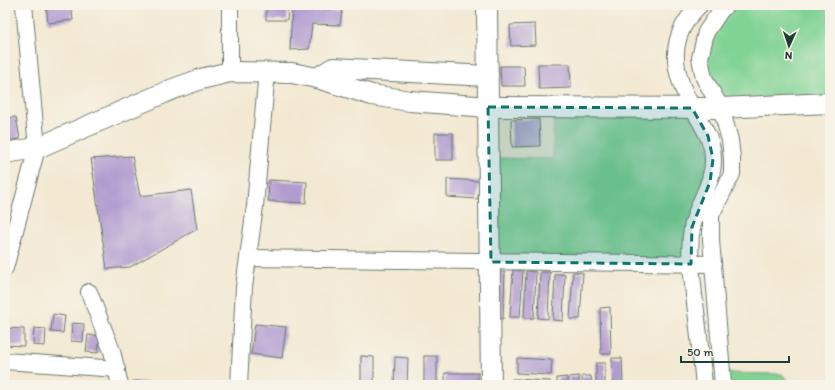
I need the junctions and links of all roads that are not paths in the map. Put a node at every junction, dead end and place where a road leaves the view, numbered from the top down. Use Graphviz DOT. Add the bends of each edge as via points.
graph roads {
  1 [pos="24,5"];
  2 [pos="230,5"];
  3 [pos="487,5"];
  4 [pos="700,5"];
  5 [pos="726,5"];
  6 [pos="267,71"];
  7 [pos="230,72"];
  8 [pos="488,76"];
  9 [pos="318,78"];
  10 [pos="830,102"];
  11 [pos="488,107"];
  12 [pos="692,108"];
  13 [pos="722,108"];
  14 [pos="38,148"];
  15 [pos="5,153"];
  16 [pos="248,258"];
  17 [pos="491,262"];
  18 [pos="691,264"];
  19 [pos="713,264"];
  20 [pos="5,268"];
  21 [pos="89,292"];
  22 [pos="5,361"];
  23 [pos="117,369"];
  24 [pos="120,385"];
  25 [pos="238,385"];
  26 [pos="491,385"];
  27 [pos="704,385"];
  28 [pos="723,385"];
  1 -- 14 [label="street"];
  2 -- 7 [label="street"];
  3 -- 8 [label="street"];
  4 -- 12 [label="street" via="690,14 678,34 678,77"];
  5 -- 13 [label="street" via="706,32 700,58 704,78"];
  6 -- 7 [label="street"];
  6 -- 9 [label="street"];
  6 -- 16 [label="street"];
  7 -- 14 [label="street" via="173,89"];
  8 -- 9 [label="street" via="333,68"];
  8 -- 11 [label="street"];
  9 -- 11 [label="street" via="380,97"];
  10 -- 13 [label="street"];
  11 -- 12 [label="street"];
  11 -- 17 [label="street"];
  12 -- 13 [label="street"];
  12 -- 18 [label="street" via="708,136 713,159 710,182 702,195 692,227"];
  13 -- 19 [label="street" via="730,140 732,174 712,215"];
  14 -- 15 [label="street"];
  14 -- 20 [label="street"];
  16 -- 17 [label="street"];
  16 -- 25 [label="street"];
  17 -- 18 [label="street"];
  17 -- 26 [label="street"];
  18 -- 19 [label="street"];
  18 -- 27 [label="street"];
  19 -- 28 [label="street"];
  21 -- 23 [label="street"];
  22 -- 23 [label="street"];
  23 -- 24 [label="street"];
}
